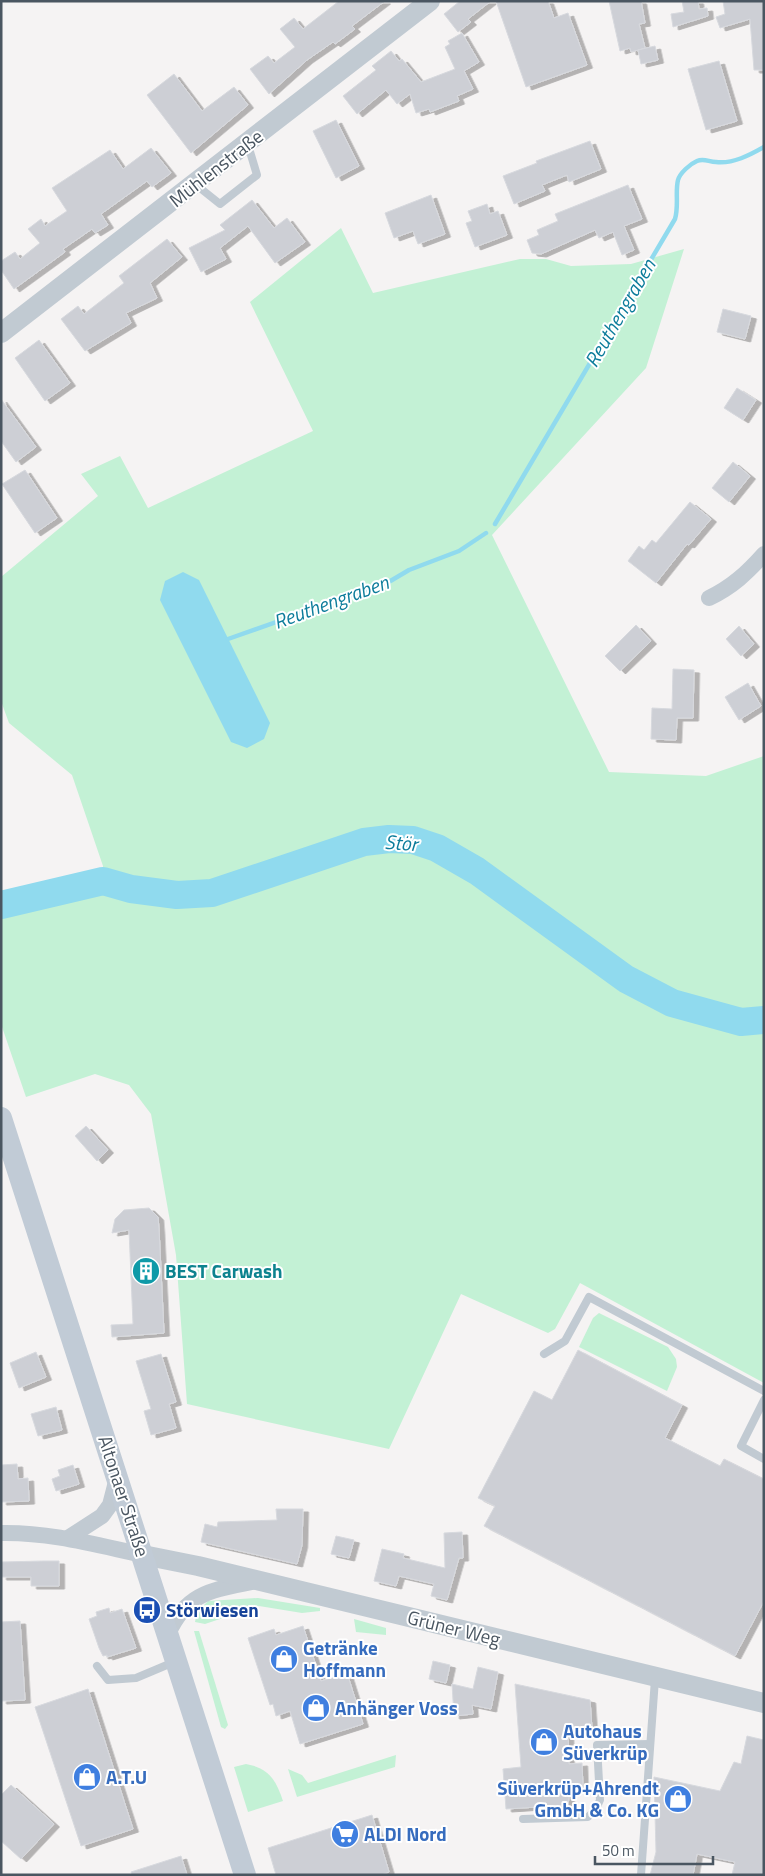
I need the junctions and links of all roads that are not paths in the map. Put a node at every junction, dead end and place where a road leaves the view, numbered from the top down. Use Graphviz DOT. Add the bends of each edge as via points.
graph roads {
  1 [pos="430,1"];
  2 [pos="248,144"];
  3 [pos="195,184"];
  4 [pos="1,333"];
  5 [pos="764,554"];
  6 [pos="708,598"];
  7 [pos="1,1118"];
  8 [pos="544,1354"];
  9 [pos="764,1391"];
  10 [pos="764,1400"];
  11 [pos="764,1459"];
  12 [pos="117,1478"];
  13 [pos="1,1533"];
  14 [pos="68,1538"];
  15 [pos="143,1555"];
  16 [pos="258,1580"];
  17 [pos="168,1634"];
  18 [pos="176,1661"];
  19 [pos="97,1666"];
  20 [pos="655,1677"];
  21 [pos="764,1703"];
  22 [pos="650,1744"];
  23 [pos="523,1819"];
  24 [pos="245,1875"];
  25 [pos="641,1875"];
  1 -- 2 [label="street, Mühlenstraße"];
  2 -- 3 [label="street, Mühlenstraße"];
  2 -- 3 [label="lane" via="256,175 220,204"];
  3 -- 4 [label="street, Mühlenstraße"];
  5 -- 6 [label="street" via="744,577"];
  7 -- 12 [label="main road, Altonaer Straße"];
  8 -- 9 [label="lane" via="565,1341 588,1297"];
  10 -- 11 [label="lane" via="740,1446"];
  12 -- 14 [label="street" via="110,1505 102,1516"];
  12 -- 15 [label="main road, Altonaer Straße"];
  13 -- 14 [label="street"];
  14 -- 15 [label="street"];
  15 -- 16 [label="street, Grüner Weg"];
  15 -- 17 [label="main road, Altonaer Straße"];
  16 -- 17 [label="street" via="212,1591 189,1602 176,1616"];
  16 -- 20 [label="street, Grüner Weg"];
  17 -- 18 [label="main road, Altonaer Straße"];
  18 -- 19 [label="lane" via="136,1678 108,1680"];
  18 -- 24 [label="main road, Altonaer Straße"];
  20 -- 21 [label="street, Grüner Weg"];
  20 -- 22 [label="lane"];
  22 -- 23 [label="lane" via="597,1745 600,1800 588,1817"];
  22 -- 25 [label="lane"];
}
